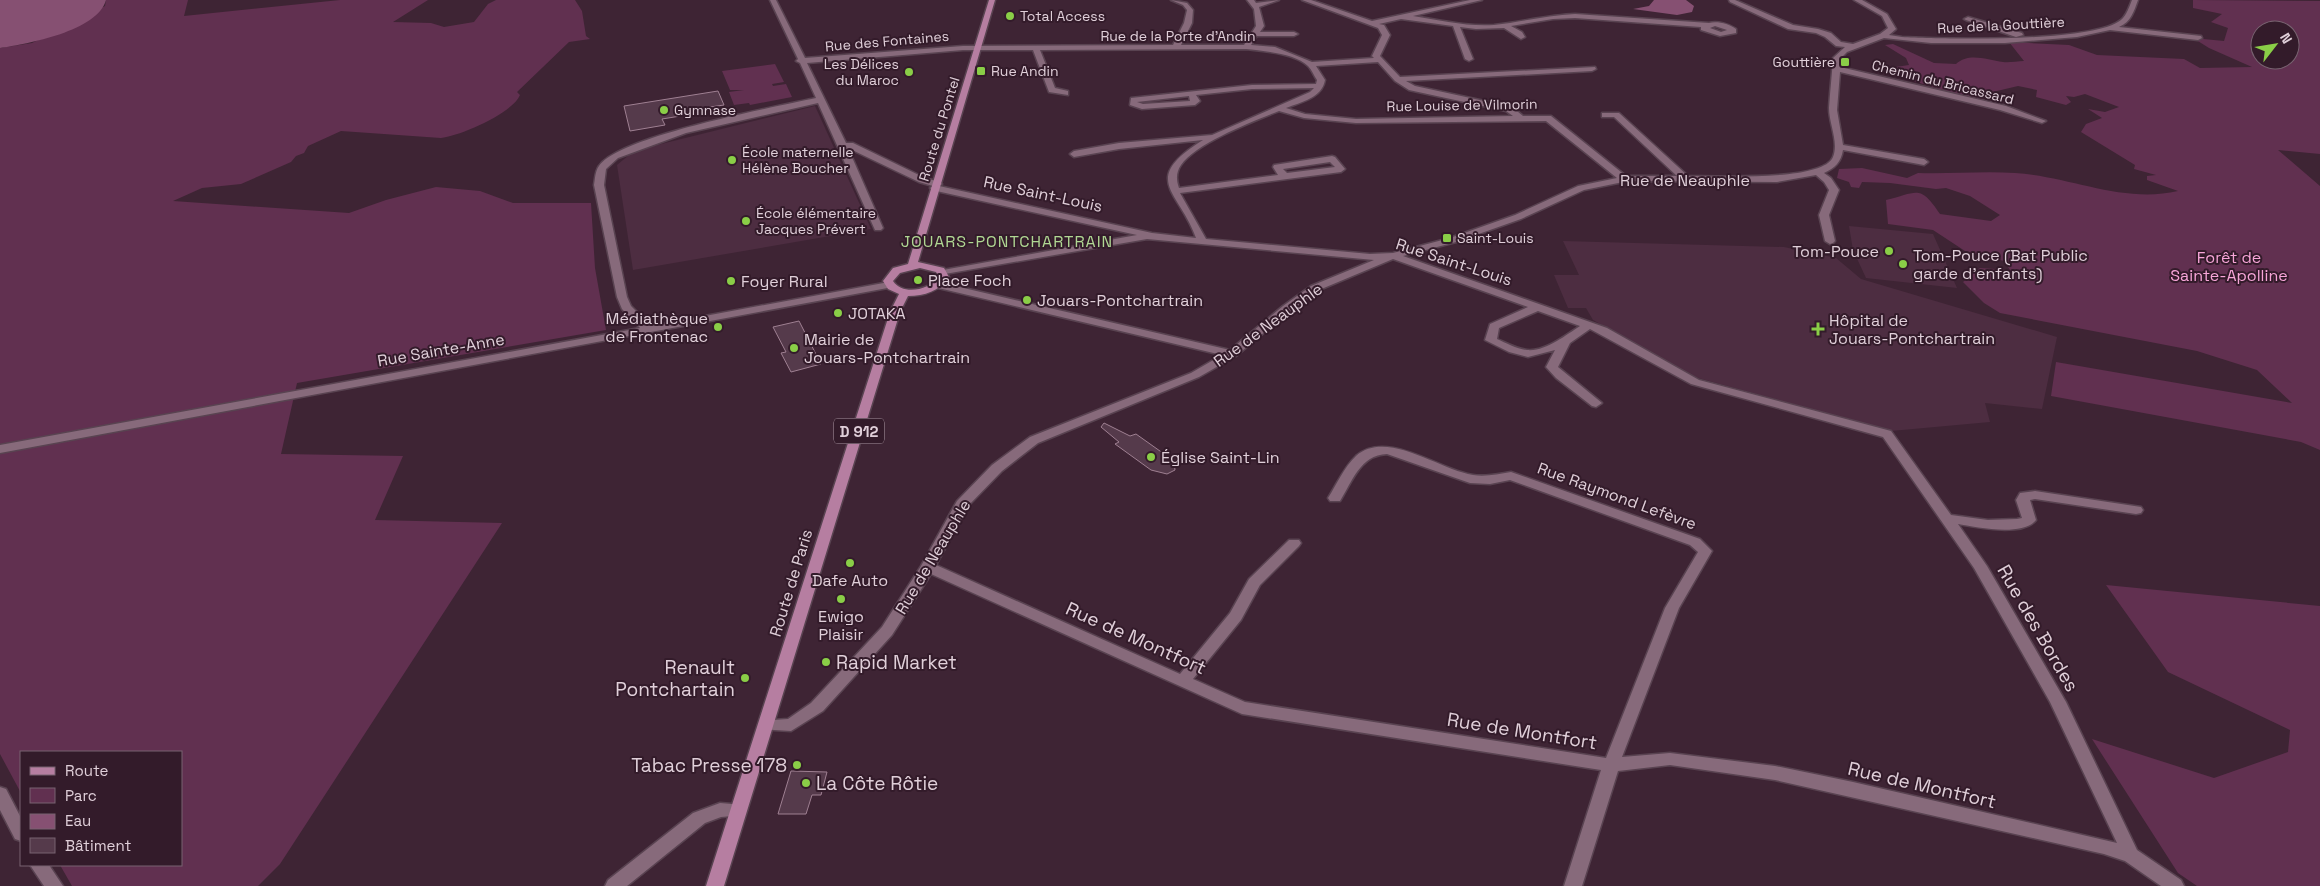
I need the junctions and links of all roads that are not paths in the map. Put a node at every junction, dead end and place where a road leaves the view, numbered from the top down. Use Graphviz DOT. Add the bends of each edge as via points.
graph roads {
  1 [pos="773,0"];
  2 [pos="992,0"];
  3 [pos="1174,0"];
  4 [pos="1276,0"];
  5 [pos="1305,0"];
  6 [pos="1431,0"];
  7 [pos="1479,0"];
  8 [pos="1857,0"];
  9 [pos="2135,0"];
  10 [pos="1732,1"];
  11 [pos="1252,3"];
  12 [pos="1443,8"];
  13 [pos="1402,17"];
  14 [pos="1968,19"];
  15 [pos="1372,23"];
  16 [pos="1707,25"];
  17 [pos="1456,26"];
  18 [pos="1506,26"];
  19 [pos="2112,28"];
  20 [pos="1256,34"];
  21 [pos="1294,34"];
  22 [pos="1883,36"];
  23 [pos="1521,38"];
  24 [pos="2198,38"];
  25 [pos="2029,39"];
  26 [pos="1852,46"];
  27 [pos="1176,47"];
  28 [pos="1246,47"];
  29 [pos="976,48"];
  30 [pos="1036,48"];
  31 [pos="1469,59"];
  32 [pos="1378,60"];
  33 [pos="800,61"];
  34 [pos="1311,64"];
  35 [pos="1592,69"];
  36 [pos="1837,70"];
  37 [pos="1398,79"];
  38 [pos="1320,86"];
  39 [pos="1065,93"];
  40 [pos="1191,93"];
  41 [pos="819,100"];
  42 [pos="1281,109"];
  43 [pos="1605,115"];
  44 [pos="1520,117"];
  45 [pos="2042,121"];
  46 [pos="1212,136"];
  47 [pos="843,146"];
  48 [pos="1839,147"];
  49 [pos="1074,154"];
  50 [pos="1924,162"];
  51 [pos="1814,173"];
  52 [pos="1284,176"];
  53 [pos="1685,178"];
  54 [pos="1624,179"];
  55 [pos="936,186"];
  56 [pos="1174,190"];
  57 [pos="878,228"];
  58 [pos="1147,236"];
  59 [pos="1202,241"];
  60 [pos="1830,241"];
  61 [pos="1393,256"];
  62 [pos="912,266"];
  63 [pos="943,273"];
  64 [pos="889,284"];
  65 [pos="938,285"];
  66 [pos="905,292"];
  67 [pos="1538,307"];
  68 [pos="1590,325"];
  69 [pos="648,329"];
  70 [pos="1565,341"];
  71 [pos="1232,354"];
  72 [pos="1596,403"];
  73 [pos="1887,434"];
  74 [pos="0,449"];
  75 [pos="1335,498"];
  76 [pos="2136,510"];
  77 [pos="1946,518"];
  78 [pos="1294,543"];
  79 [pos="928,567"];
  80 [pos="1183,681"];
  81 [pos="766,725"];
  82 [pos="1611,766"];
  83 [pos="0,794"];
  84 [pos="738,810"];
  85 [pos="20,832"];
  86 [pos="2131,855"];
  87 [pos="40,866"];
  88 [pos="54,886"];
  89 [pos="614,886"];
  90 [pos="715,886"];
  91 [pos="1573,886"];
  92 [pos="2174,886"];
  1 -- 33 [label="street"];
  2 -- 29 [label="main road, Route du Pontel"];
  3 -- 27 [label="street" via="1190,10 1188,23"];
  4 -- 11 [label="street"];
  5 -- 15 [label="street"];
  6 -- 12 [label="street"];
  7 -- 12 [label="street"];
  8 -- 22 [label="street" via="1885,15 1892,28"];
  9 -- 19 [label="street" via="2124,22"];
  10 -- 26 [label="street" via="1791,27 1818,31 1839,44"];
  11 -- 20 [label="street" via="1260,17"];
  12 -- 13 [label="street"];
  13 -- 15 [label="street"];
  13 -- 17 [label="street"];
  14 -- 25 [label="street"];
  15 -- 32 [label="street" via="1386,31 1376,52"];
  16 -- 18 [label="street" via="1575,16"];
  17 -- 18 [label="street"];
  17 -- 31 [label="street"];
  18 -- 23 [label="street"];
  19 -- 24 [label="street, Rue de la Gouttière"];
  19 -- 25 [label="street, Rue de la Gouttière"];
  20 -- 21 [label="street"];
  20 -- 28 [label="street"];
  22 -- 25 [label="street, Rue de la Gouttière" via="1904,40"];
  22 -- 26 [label="street"];
  26 -- 36 [label="street" via="1837,58"];
  27 -- 28 [label="street, Rue de la Porte d'Andin"];
  27 -- 30 [label="street, Rue de la Porte d'Andin"];
  28 -- 34 [label="street, Rue de la Porte d'Andin" via="1285,52"];
  29 -- 30 [label="street, Rue de la Porte d'Andin"];
  29 -- 33 [label="street, Rue des Fontaines"];
  29 -- 55 [label="main road, Route du Pontel"];
  30 -- 39 [label="street" via="1052,90"];
  32 -- 34 [label="street"];
  32 -- 37 [label="street"];
  33 -- 41 [label="street"];
  34 -- 38 [label="street" via="1319,74"];
  35 -- 37 [label="street"];
  36 -- 45 [label="street, Chemin du Bricassard" via="2003,108"];
  36 -- 48 [label="street" via="1833,110"];
  37 -- 44 [label="street" via="1412,88 1509,109"];
  38 -- 40 [label="street" via="1278,85"];
  38 -- 42 [label="street" via="1313,94"];
  40 -- 40 [label="street" via="1134,100 1133,103 1142,107 1192,103 1196,101"];
  41 -- 47 [label="street"];
  41 -- 69 [label="street" via="683,131 615,156 602,168 599,186 622,297 626,306"];
  42 -- 44 [label="street, Rue Louise de Vilmorin" via="1304,116 1356,121"];
  42 -- 46 [label="street"];
  43 -- 53 [label="street" via="1616,115"];
  44 -- 54 [label="street, Rue Louise de Vilmorin" via="1554,120"];
  46 -- 49 [label="street"];
  46 -- 56 [label="street" via="1180,160 1171,174"];
  47 -- 55 [label="street, Rue Saint-Louis" via="850,146"];
  47 -- 57 [label="street"];
  48 -- 50 [label="street"];
  48 -- 51 [label="street" via="1837,159 1830,167"];
  51 -- 53 [label="street, Rue de Neauphle" via="1778,179"];
  51 -- 60 [label="street" via="1828,180 1834,190 1824,215"];
  52 -- 52 [label="street" via="1294,175 1341,169 1332,159 1277,167"];
  52 -- 56 [label="street"];
  53 -- 54 [label="street, Rue de Neauphle"];
  54 -- 61 [label="street, Rue de Neauphle" via="1581,188 1475,233"];
  55 -- 58 [label="street, Rue Saint-Louis" via="1144,232"];
  55 -- 62 [label="main road, Route du Pontel"];
  56 -- 59 [label="street"];
  58 -- 59 [label="street, Rue Saint-Louis"];
  58 -- 63 [label="street"];
  59 -- 61 [label="street, Rue Saint-Louis" via="1370,257"];
  61 -- 67 [label="street, Rue Saint-Louis"];
  61 -- 71 [label="street, Rue de Neauphle" via="1315,288"];
  62 -- 63 [label="main road" via="934,267"];
  62 -- 64 [label="main road" via="892,273"];
  63 -- 65 [label="main road"];
  64 -- 66 [label="main road"];
  64 -- 69 [label="street, Rue Sainte-Anne"];
  65 -- 66 [label="main road" via="923,291"];
  65 -- 71 [label="street"];
  66 -- 81 [label="main road, Route de Paris / D 912" via="895,312"];
  67 -- 68 [label="street, Rue Saint-Louis"];
  67 -- 70 [label="street" via="1494,326 1491,340 1523,355 1539,354"];
  68 -- 70 [label="street"];
  68 -- 73 [label="street, Rue Saint-Louis" via="1695,382"];
  69 -- 74 [label="street, Rue Sainte-Anne"];
  70 -- 72 [label="street" via="1552,367"];
  71 -- 79 [label="street, Rue de Neauphle" via="1196,375 1034,440 997,468 962,504"];
  73 -- 77 [label="street, Rue des Bordes"];
  75 -- 82 [label="street, Rue Raymond Lefèvre" via="1366,453 1376,449 1388,450 1470,479 1512,476 1702,546 1705,551 1672,608"];
  76 -- 77 [label="street" via="2035,495 2025,496 2028,520 2019,524 1997,525"];
  77 -- 86 [label="street, Rue des Bordes" via="1980,566 2058,702"];
  78 -- 80 [label="street" via="1254,582 1236,616"];
  79 -- 80 [label="street, Rue de Montfort"];
  79 -- 81 [label="street, Rue de Neauphle" via="887,631 817,707 792,725"];
  80 -- 82 [label="street, Rue de Montfort" via="1242,708"];
  81 -- 84 [label="main road, Route de Paris / D 912"];
  82 -- 86 [label="street, Rue de Montfort" via="1670,759 1775,773 2104,846"];
  82 -- 91 [label="street"];
  83 -- 85 [label="street"];
  84 -- 89 [label="street" via="720,810 699,818"];
  84 -- 90 [label="main road, Route de Paris / D 912"];
  86 -- 92 [label="street"];
  87 -- 88 [label="street"];
}
